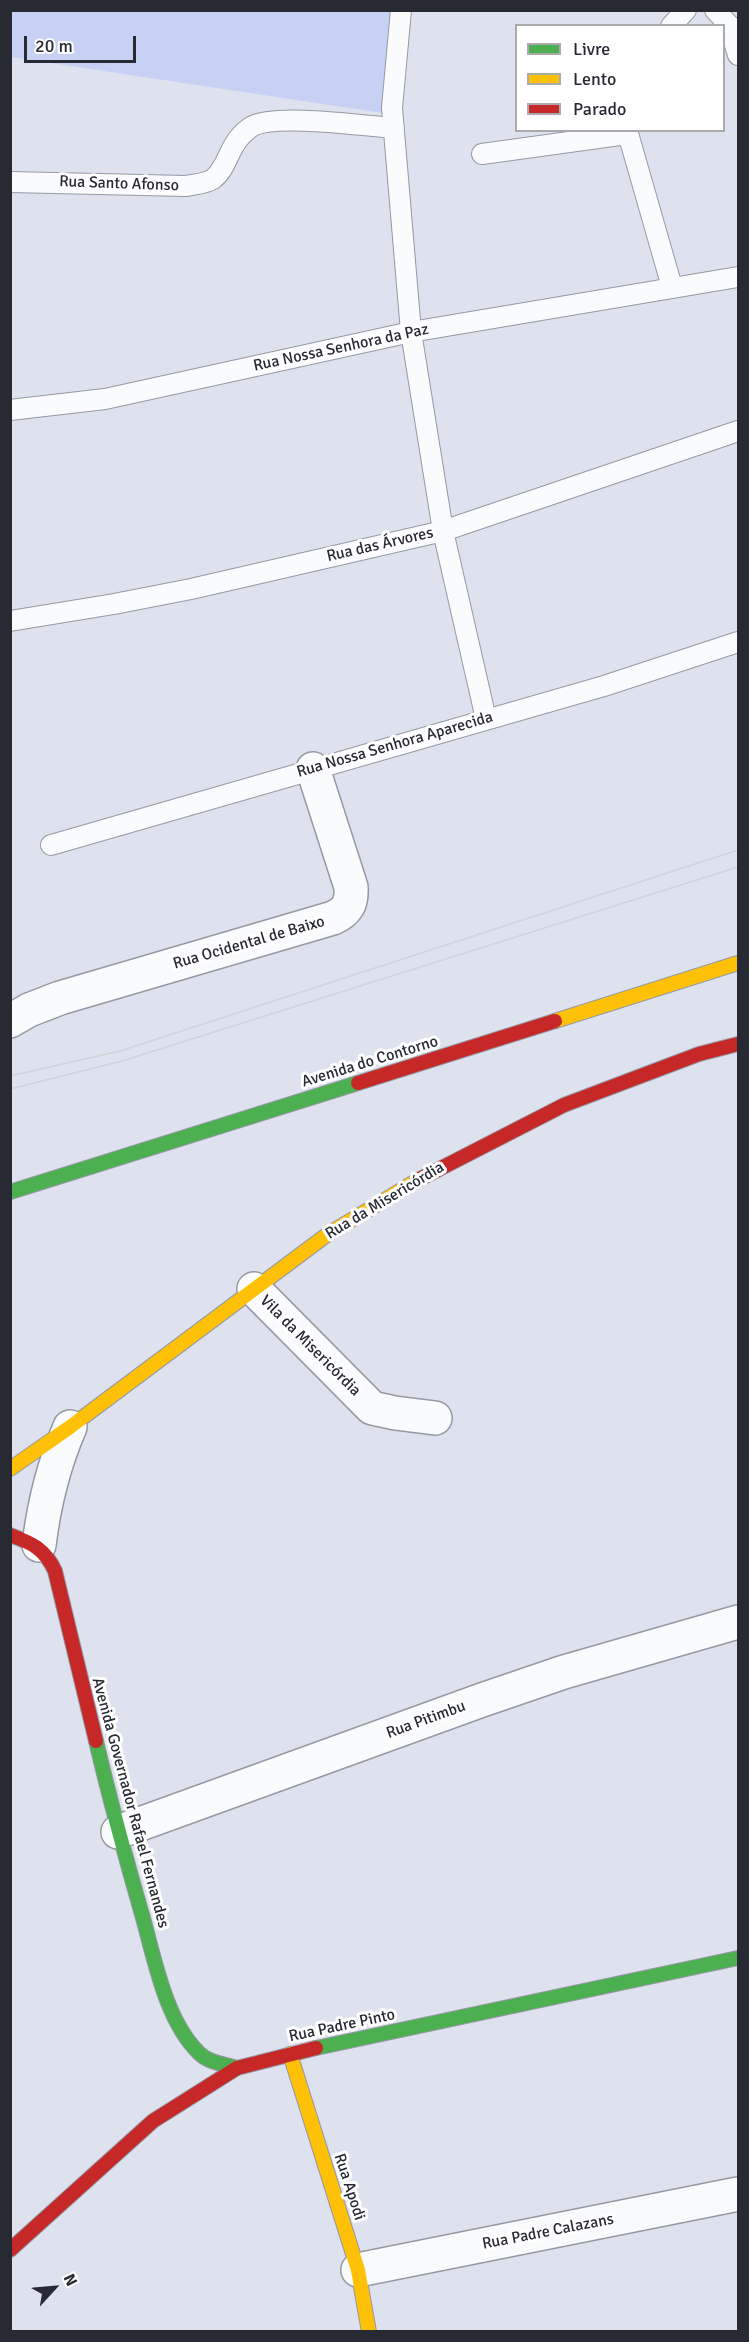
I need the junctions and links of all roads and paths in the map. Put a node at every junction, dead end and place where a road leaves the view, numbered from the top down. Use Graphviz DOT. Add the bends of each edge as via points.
graph roads {
  1 [pos="400,10"];
  2 [pos="686,10"];
  3 [pos="716,10"];
  4 [pos="673,24"];
  5 [pos="734,28"];
  6 [pos="738,56"];
  7 [pos="394,128"];
  8 [pos="627,132"];
  9 [pos="482,154"];
  10 [pos="10,182"];
  11 [pos="738,277"];
  12 [pos="672,287"];
  13 [pos="411,332"];
  14 [pos="10,410"];
  15 [pos="738,431"];
  16 [pos="443,531"];
  17 [pos="10,621"];
  18 [pos="736,649"];
  19 [pos="486,719"];
  20 [pos="313,769"];
  21 [pos="51,844"];
  22 [pos="738,963"];
  23 [pos="10,1022"];
  24 [pos="738,1044"];
  25 [pos="10,1192"];
  26 [pos="254,1289"];
  27 [pos="435,1418"];
  28 [pos="70,1427"];
  29 [pos="10,1469"];
  30 [pos="25,1540"];
  31 [pos="738,1622"];
  32 [pos="118,1832"];
  33 [pos="738,1958"];
  34 [pos="290,2054"];
  35 [pos="237,2068"];
  36 [pos="738,2194"];
  37 [pos="10,2250"];
  38 [pos="358,2270"];
  39 [pos="369,2331"];
  1 -- 7 [label="lane" via="392,108"];
  2 -- 4 [label="lane"];
  3 -- 5 [label="lane"];
  5 -- 6 [label="lane"];
  7 -- 10 [label="lane, Rua Santo Afonso" via="275,121 254,126 235,141 214,178 186,186"];
  7 -- 13 [label="lane"];
  8 -- 9 [label="lane"];
  8 -- 12 [label="lane"];
  11 -- 12 [label="lane, Rua Nossa Senhora da Paz"];
  12 -- 13 [label="lane, Rua Nossa Senhora da Paz"];
  13 -- 14 [label="lane, Rua Nossa Senhora da Paz" via="105,399"];
  13 -- 16 [label="lane"];
  15 -- 16 [label="lane, Rua das Árvores"];
  16 -- 17 [label="lane, Rua das Árvores" via="191,589"];
  16 -- 19 [label="lane"];
  18 -- 19 [label="lane, Rua Nossa Senhora Aparecida"];
  19 -- 20 [label="lane, Rua Nossa Senhora Aparecida"];
  20 -- 21 [label="lane, Rua Nossa Senhora Aparecida"];
  20 -- 23 [label="street, Rua Ocidental de Baixo" via="351,886 352,898 342,914 60,998"];
  22 -- 25 [label="main road, Avenida do Contorno"];
  24 -- 26 [label="main road, Rua da Misericórdia" via="699,1054 564,1105 436,1169 328,1234"];
  26 -- 27 [label="street, Vila da Misericórdia" via="372,1408"];
  26 -- 28 [label="main road, Rua da Misericórdia"];
  28 -- 29 [label="main road, Rua da Misericórdia"];
  28 -- 30 [label="street" via="43,1511"];
  30 -- 32 [label="main road, Avenida Governador Rafael Fernandes" via="50,1559 61,1589"];
  31 -- 32 [label="street, Rua Pitimbu" via="564,1672"];
  32 -- 35 [label="main road, Avenida Governador Rafael Fernandes" via="163,1989 180,2026 202,2057"];
  33 -- 34 [label="main road, Rua Padre Pinto"];
  34 -- 35 [label="main road, Rua Padre Pinto"];
  34 -- 38 [label="main road, Rua Apodi"];
  35 -- 37 [label="main road, Rua Padre Pinto" via="153,2121"];
  36 -- 38 [label="street, Rua Padre Calazans"];
  38 -- 39 [label="main road, Rua Apodi"];
}
